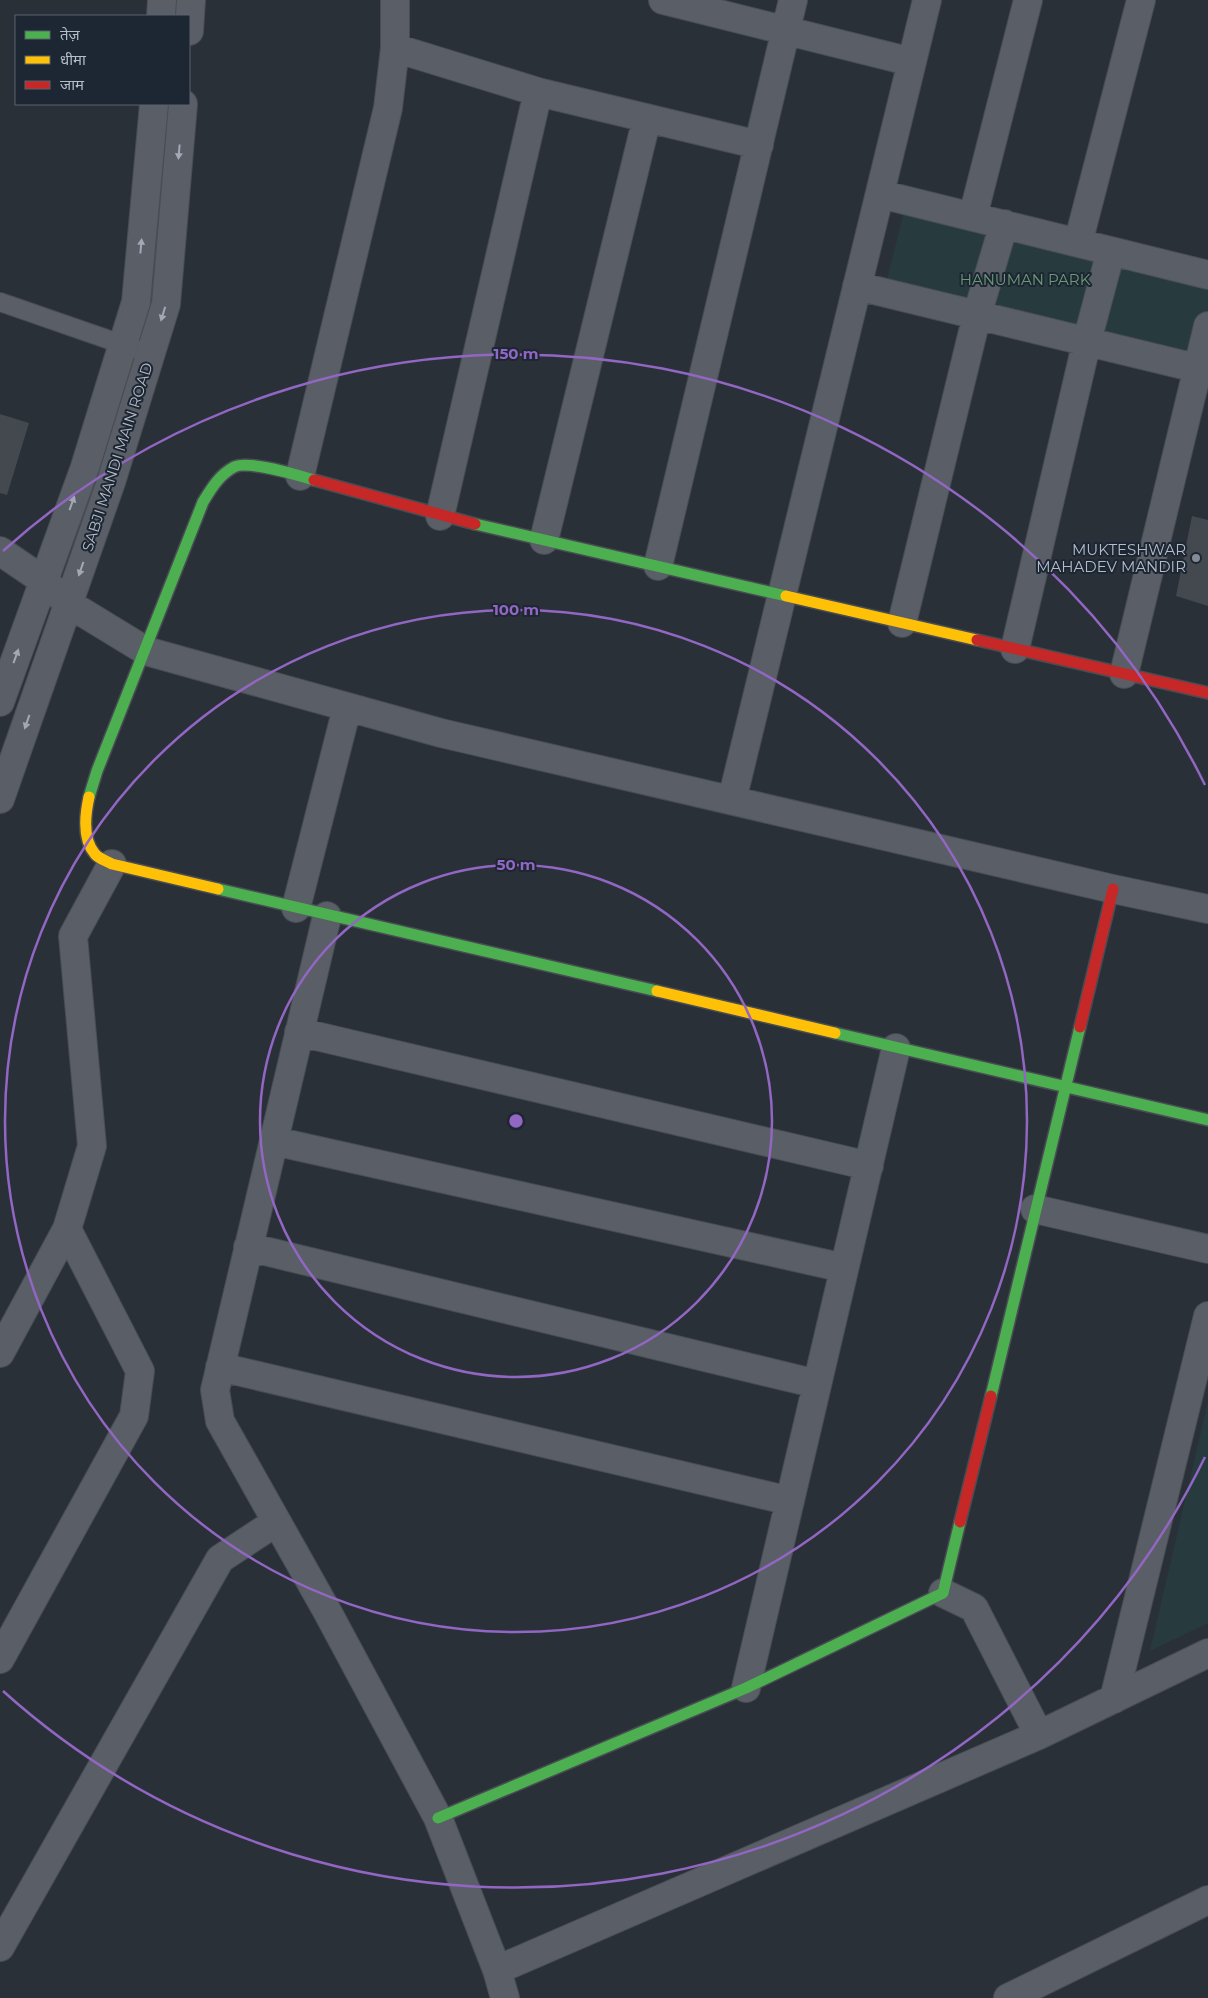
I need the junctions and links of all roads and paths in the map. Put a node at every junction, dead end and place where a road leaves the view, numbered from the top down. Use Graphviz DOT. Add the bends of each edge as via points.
graph roads {
  1 [pos="162,0"];
  2 [pos="191,0"];
  3 [pos="394,0"];
  4 [pos="663,0"];
  5 [pos="793,0"];
  6 [pos="927,0"];
  7 [pos="1028,0"];
  8 [pos="1141,0"];
  9 [pos="161,15"];
  10 [pos="190,16"];
  11 [pos="786,32"];
  12 [pos="395,48"];
  13 [pos="912,62"];
  14 [pos="538,92"];
  15 [pos="154,105"];
  16 [pos="183,105"];
  17 [pos="647,118"];
  18 [pos="758,145"];
  19 [pos="880,194"];
  20 [pos="972,216"];
  21 [pos="1004,224"];
  22 [pos="1078,243"];
  23 [pos="1111,251"];
  24 [pos="1208,274"];
  25 [pos="858,286"];
  26 [pos="0,302"];
  27 [pos="977,315"];
  28 [pos="1208,326"];
  29 [pos="1086,341"];
  30 [pos="122,344"];
  31 [pos="150,354"];
  32 [pos="1203,369"];
  33 [pos="300,476"];
  34 [pos="440,516"];
  35 [pos="544,540"];
  36 [pos="0,551"];
  37 [pos="658,566"];
  38 [pos="44,581"];
  39 [pos="782,595"];
  40 [pos="69,604"];
  41 [pos="902,623"];
  42 [pos="1015,649"];
  43 [pos="146,651"];
  44 [pos="1124,674"];
  45 [pos="1208,693"];
  46 [pos="0,702"];
  47 [pos="347,708"];
  48 [pos="0,799"];
  49 [pos="732,800"];
  50 [pos="112,864"];
  51 [pos="1113,889"];
  52 [pos="296,908"];
  53 [pos="1208,909"];
  54 [pos="327,916"];
  55 [pos="299,1032"];
  56 [pos="896,1048"];
  57 [pos="1065,1087"];
  58 [pos="1208,1120"];
  59 [pos="274,1141"];
  60 [pos="869,1166"];
  61 [pos="1035,1209"];
  62 [pos="67,1229"];
  63 [pos="248,1248"];
  64 [pos="1208,1248"];
  65 [pos="844,1268"];
  66 [pos="1208,1316"];
  67 [pos="0,1353"];
  68 [pos="220,1367"];
  69 [pos="817,1384"];
  70 [pos="790,1501"];
  71 [pos="276,1522"];
  72 [pos="943,1593"];
  73 [pos="1208,1653"];
  74 [pos="0,1659"];
  75 [pos="746,1688"];
  76 [pos="1114,1699"];
  77 [pos="1039,1735"];
  78 [pos="438,1818"];
  79 [pos="1208,1900"];
  80 [pos="0,1947"];
  81 [pos="497,1970"];
  82 [pos="505,1998"];
  83 [pos="1008,1998"];
  1 -- 9 [label="street"];
  2 -- 10 [label="street"];
  3 -- 12 [label="street"];
  4 -- 11 [label="street"];
  5 -- 11 [label="street"];
  6 -- 13 [label="street"];
  7 -- 20 [label="street"];
  8 -- 22 [label="street"];
  11 -- 13 [label="street"];
  11 -- 18 [label="street"];
  12 -- 14 [label="street"];
  12 -- 33 [label="street" via="388,108"];
  13 -- 19 [label="street"];
  14 -- 17 [label="street"];
  14 -- 34 [label="street"];
  30 -- 15 [label="street, one-way" via="136,302"];
  16 -- 31 [label="street, SABJI MANDI MAIN ROAD, one-way" via="166,304"];
  17 -- 18 [label="street"];
  17 -- 35 [label="street"];
  18 -- 37 [label="street"];
  19 -- 20 [label="street"];
  19 -- 25 [label="street"];
  20 -- 21 [label="street"];
  21 -- 22 [label="street"];
  21 -- 27 [label="street"];
  22 -- 23 [label="street"];
  23 -- 24 [label="street"];
  23 -- 29 [label="street"];
  25 -- 27 [label="street"];
  25 -- 39 [label="street"];
  26 -- 30 [label="lane"];
  27 -- 29 [label="street"];
  27 -- 41 [label="street"];
  28 -- 32 [label="street"];
  29 -- 32 [label="street"];
  29 -- 42 [label="street"];
  30 -- 31 [label="lane"];
  38 -- 30 [label="street, one-way" via="85,467"];
  31 -- 40 [label="street, SABJI MANDI MAIN ROAD, one-way"];
  32 -- 44 [label="street"];
  33 -- 34 [label="street"];
  33 -- 43 [label="street" via="253,466 235,466 216,481 202,502"];
  34 -- 35 [label="street"];
  35 -- 37 [label="street"];
  36 -- 38 [label="street"];
  37 -- 39 [label="street"];
  38 -- 40 [label="street"];
  46 -- 38 [label="street, one-way"];
  39 -- 41 [label="street"];
  39 -- 49 [label="street"];
  40 -- 43 [label="street"];
  40 -- 48 [label="street, SABJI MANDI MAIN ROAD, one-way"];
  41 -- 42 [label="street"];
  42 -- 44 [label="street"];
  43 -- 47 [label="street"];
  43 -- 50 [label="street" via="88,799 86,835 96,855"];
  44 -- 45 [label="street"];
  47 -- 49 [label="street"];
  47 -- 52 [label="street"];
  49 -- 51 [label="street"];
  50 -- 52 [label="street"];
  50 -- 62 [label="street" via="73,936 92,1146"];
  51 -- 53 [label="street"];
  51 -- 57 [label="street"];
  52 -- 54 [label="street"];
  54 -- 55 [label="street"];
  54 -- 56 [label="street"];
  55 -- 59 [label="street"];
  55 -- 60 [label="street"];
  56 -- 57 [label="street"];
  56 -- 60 [label="street"];
  57 -- 58 [label="street"];
  57 -- 61 [label="street"];
  59 -- 63 [label="street"];
  59 -- 65 [label="street"];
  60 -- 65 [label="street"];
  61 -- 64 [label="street"];
  61 -- 72 [label="street"];
  62 -- 67 [label="street"];
  62 -- 74 [label="street" via="140,1371 134,1416"];
  63 -- 68 [label="street"];
  63 -- 69 [label="street"];
  65 -- 69 [label="street"];
  66 -- 76 [label="street"];
  68 -- 70 [label="street"];
  68 -- 71 [label="street" via="215,1390 220,1421"];
  69 -- 70 [label="street"];
  70 -- 75 [label="street"];
  71 -- 78 [label="street"];
  71 -- 80 [label="street" via="220,1559"];
  72 -- 75 [label="street"];
  72 -- 77 [label="street" via="974,1608"];
  73 -- 76 [label="street"];
  75 -- 78 [label="street"];
  76 -- 77 [label="street"];
  77 -- 81 [label="street"];
  78 -- 81 [label="street"];
  79 -- 83 [label="street"];
  81 -- 82 [label="street"];
}
